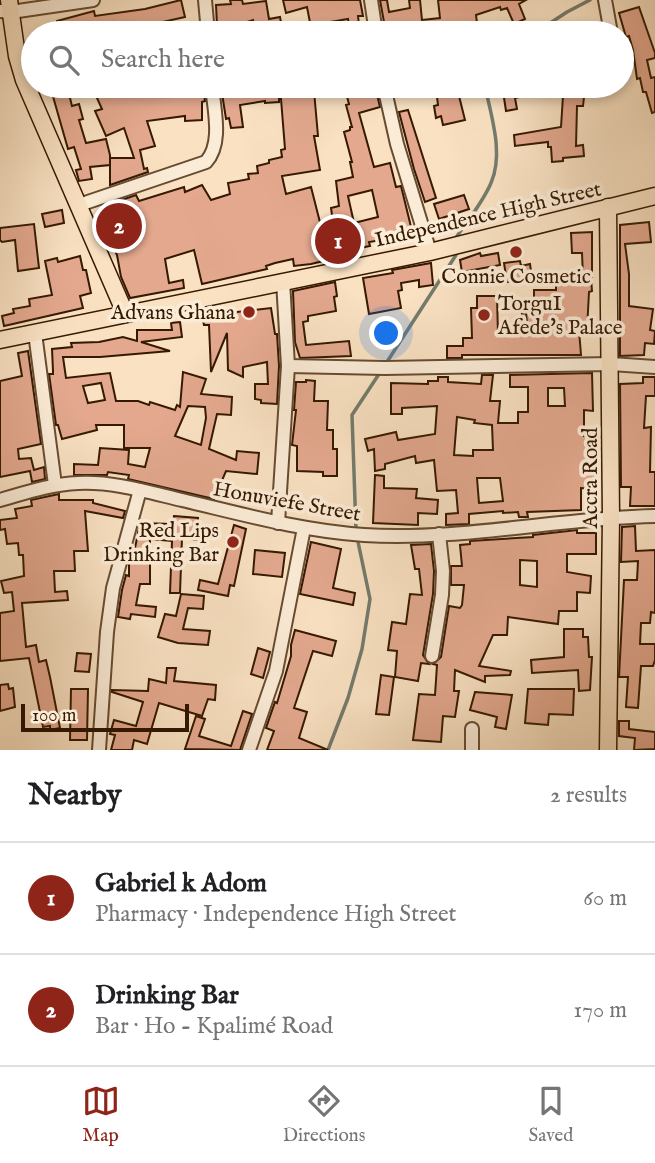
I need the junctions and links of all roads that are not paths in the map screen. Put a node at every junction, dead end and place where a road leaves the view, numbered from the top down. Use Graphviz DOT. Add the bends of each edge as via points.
graph roads {
  1 [pos="93,0"];
  2 [pos="205,0"];
  3 [pos="371,0"];
  4 [pos="605,0"];
  5 [pos="7,8"];
  6 [pos="207,21"];
  7 [pos="374,21"];
  8 [pos="609,21"];
  9 [pos="21,70"];
  10 [pos="32,98"];
  11 [pos="213,98"];
  12 [pos="387,98"];
  13 [pos="655,196"];
  14 [pos="79,205"];
  15 [pos="608,207"];
  16 [pos="430,252"];
  17 [pos="283,281"];
  18 [pos="125,313"];
  19 [pos="35,333"];
  20 [pos="0,340"];
  21 [pos="611,363"];
  22 [pos="288,366"];
  23 [pos="655,367"];
  24 [pos="55,485"];
  25 [pos="140,490"];
  26 [pos="0,500"];
  27 [pos="655,516"];
  28 [pos="611,517"];
  29 [pos="278,523"];
  30 [pos="304,528"];
  31 [pos="439,534"];
  32 [pos="432,656"];
  33 [pos="472,729"];
  34 [pos="99,750"];
  35 [pos="249,750"];
  36 [pos="472,750"];
  37 [pos="608,750"];
  1 -- 5 [label="street"];
  2 -- 6 [label="street"];
  3 -- 7 [label="street"];
  4 -- 8 [label="street"];
  5 -- 9 [label="main road"];
  10 -- 14 [label="main road"];
  11 -- 14 [label="street" via="216,144 206,162"];
  12 -- 16 [label="street"];
  13 -- 15 [label="main road, Independence High Street"];
  14 -- 18 [label="main road"];
  15 -- 16 [label="main road, Independence High Street"];
  15 -- 21 [label="main road, Accra Road"];
  16 -- 17 [label="main road, Independence High Street"];
  17 -- 18 [label="main road, Independence High Street"];
  17 -- 22 [label="street"];
  18 -- 19 [label="main road, Independence High Street"];
  19 -- 20 [label="main road, Independence High Street"];
  19 -- 24 [label="street"];
  21 -- 22 [label="street"];
  21 -- 23 [label="street"];
  21 -- 28 [label="main road, Accra Road"];
  22 -- 29 [label="street"];
  24 -- 25 [label="street, Honuviefe Street" via="78,482"];
  24 -- 26 [label="street, Honuviefe Street"];
  25 -- 29 [label="street, Honuviefe Street"];
  25 -- 34 [label="street" via="112,599"];
  27 -- 28 [label="street, Honuviefe Street"];
  28 -- 31 [label="street, Honuviefe Street"];
  28 -- 37 [label="main road, Accra Road"];
  29 -- 30 [label="street, Honuviefe Street"];
  30 -- 31 [label="street, Honuviefe Street" via="395,536"];
  30 -- 35 [label="street" via="276,671"];
  31 -- 32 [label="street" via="443,583"];
  33 -- 36 [label="street"];
}
